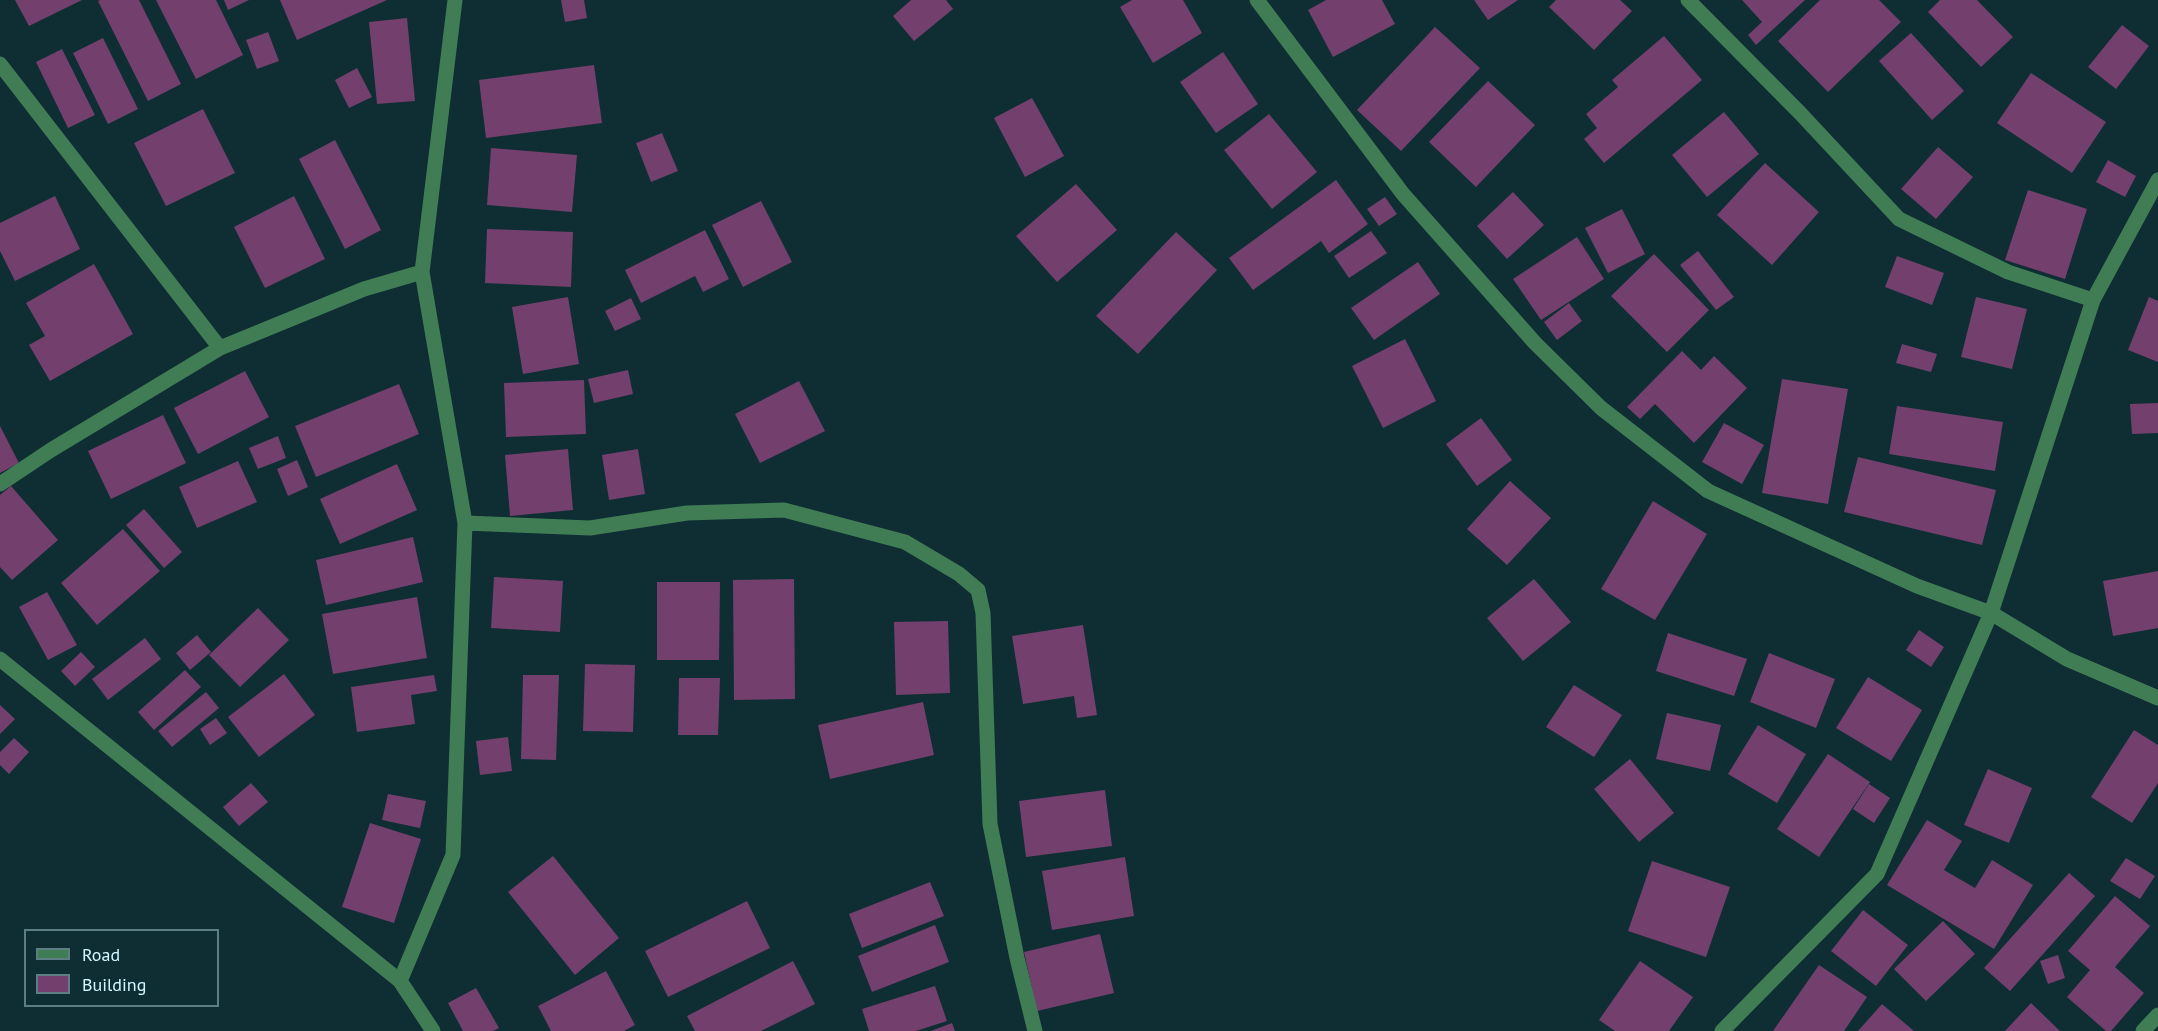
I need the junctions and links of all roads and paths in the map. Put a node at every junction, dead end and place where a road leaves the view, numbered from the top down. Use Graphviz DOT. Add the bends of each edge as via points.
graph roads {
  1 [pos="455,0"];
  2 [pos="1257,0"];
  3 [pos="1688,0"];
  4 [pos="0,64"];
  5 [pos="2158,180"];
  6 [pos="422,272"];
  7 [pos="2093,300"];
  8 [pos="220,348"];
  9 [pos="0,483"];
  10 [pos="465,523"];
  11 [pos="1990,613"];
  12 [pos="0,658"];
  13 [pos="2158,698"];
  14 [pos="400,981"];
  15 [pos="2158,1015"];
  16 [pos="433,1031"];
  17 [pos="1035,1031"];
  18 [pos="1722,1031"];
  19 [pos="2143,1031"];
  1 -- 6 [label="street"];
  2 -- 11 [label="street" via="1403,194 1535,343 1601,408 1708,491 1917,586"];
  3 -- 7 [label="street" via="1899,219 2008,272"];
  4 -- 8 [label="street"];
  5 -- 7 [label="street"];
  6 -- 8 [label="street" via="364,289"];
  6 -- 10 [label="street"];
  7 -- 11 [label="street"];
  8 -- 9 [label="street"];
  10 -- 14 [label="street" via="453,855"];
  10 -- 17 [label="street" via="590,528 687,513 784,510 905,542 978,590 983,613 990,824"];
  11 -- 13 [label="street" via="2067,659"];
  11 -- 18 [label="street" via="1877,874"];
  12 -- 14 [label="street"];
  14 -- 16 [label="street"];
  15 -- 19 [label="street"];
}
